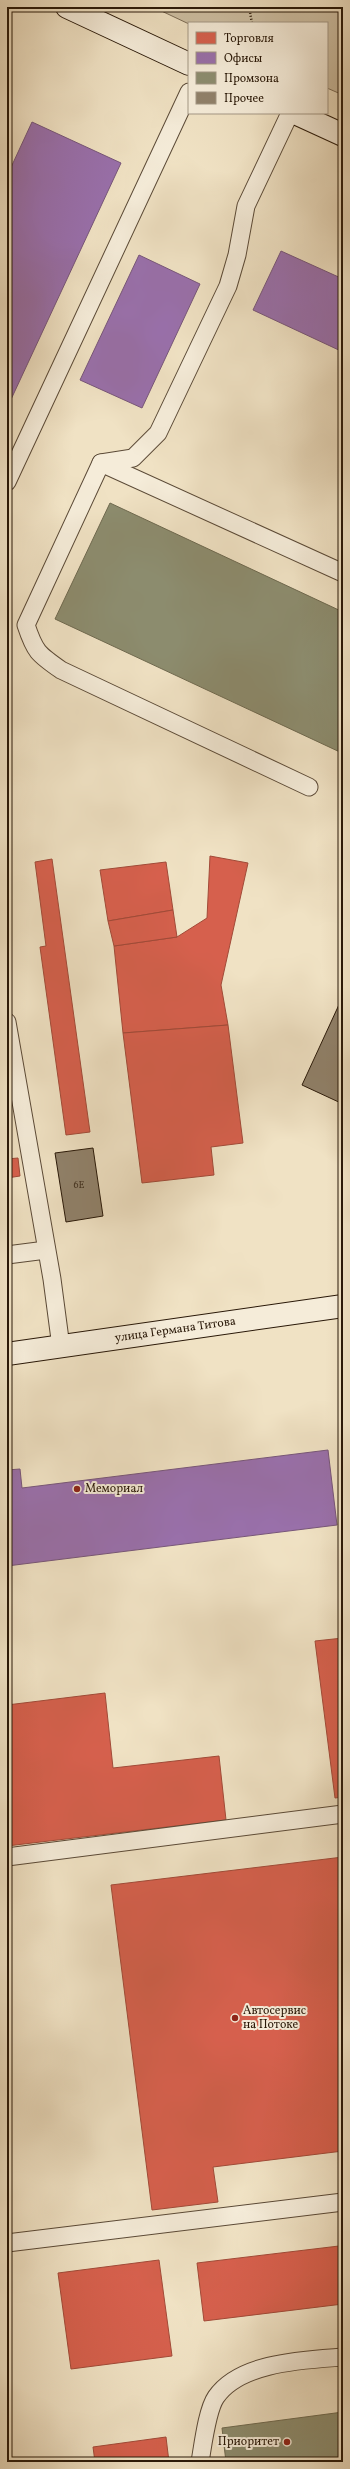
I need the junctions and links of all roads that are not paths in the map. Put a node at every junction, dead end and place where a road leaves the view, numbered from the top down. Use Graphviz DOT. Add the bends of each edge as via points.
graph roads {
  1 [pos="67,7"];
  2 [pos="188,64"];
  3 [pos="188,94"];
  4 [pos="290,114"];
  5 [pos="297,114"];
  6 [pos="343,135"];
  7 [pos="101,463"];
  8 [pos="7,482"];
  9 [pos="343,573"];
  10 [pos="309,787"];
  11 [pos="7,1022"];
  12 [pos="46,1250"];
  13 [pos="7,1255"];
  14 [pos="343,1306"];
  15 [pos="61,1347"];
  16 [pos="7,1354"];
  17 [pos="343,1814"];
  18 [pos="7,1857"];
  19 [pos="343,2202"];
  20 [pos="7,2243"];
  21 [pos="343,2357"];
  22 [pos="200,2462"];
  1 -- 2 [label="street"];
  3 -- 8 [label="lane"];
  4 -- 7 [label="lane" via="246,206 228,286 158,434 133,458"];
  5 -- 6 [label="street"];
  7 -- 9 [label="lane"];
  7 -- 10 [label="lane" via="26,625 33,647 61,670"];
  11 -- 12 [label="lane"];
  12 -- 13 [label="lane"];
  12 -- 15 [label="lane"];
  14 -- 15 [label="street, улица Германа Титова"];
  15 -- 16 [label="street, улица Германа Титова"];
  17 -- 18 [label="lane"];
  19 -- 20 [label="lane"];
  21 -- 22 [label="lane" via="299,2360 239,2375 215,2397 205,2428"];
}
